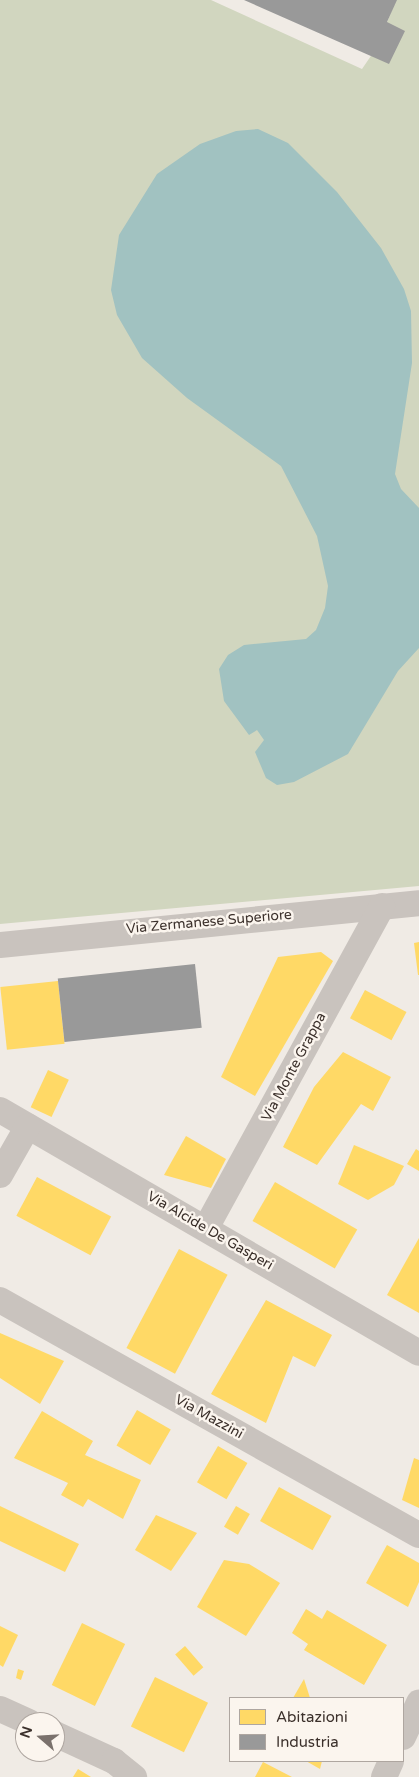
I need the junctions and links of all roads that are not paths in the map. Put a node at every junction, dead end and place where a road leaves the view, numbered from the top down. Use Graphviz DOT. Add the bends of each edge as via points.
graph roads {
  1 [pos="419,903"];
  2 [pos="382,906"];
  3 [pos="0,945"];
  4 [pos="0,1110"];
  5 [pos="28,1126"];
  6 [pos="0,1175"];
  7 [pos="206,1228"];
  8 [pos="0,1300"];
  9 [pos="419,1353"];
  10 [pos="419,1535"];
  11 [pos="419,1703"];
  12 [pos="0,1709"];
  13 [pos="15,1716"];
  14 [pos="404,1735"];
  15 [pos="65,1739"];
  16 [pos="391,1762"];
  17 [pos="134,1777"];
  18 [pos="384,1777"];
  1 -- 2 [label="street, Via Zermanese Superiore"];
  2 -- 3 [label="street, Via Zermanese Superiore"];
  2 -- 7 [label="street, Via Monte Grappa"];
  4 -- 5 [label="street, Via Alcide De Gasperi"];
  5 -- 6 [label="street"];
  5 -- 7 [label="street, Via Alcide De Gasperi"];
  7 -- 9 [label="street, Via Alcide De Gasperi"];
  8 -- 10 [label="street, Via Mazzini"];
  11 -- 14 [label="street"];
  12 -- 13 [label="street"];
  15 -- 17 [label="street" via="114,1761"];
  16 -- 18 [label="street"];
}
